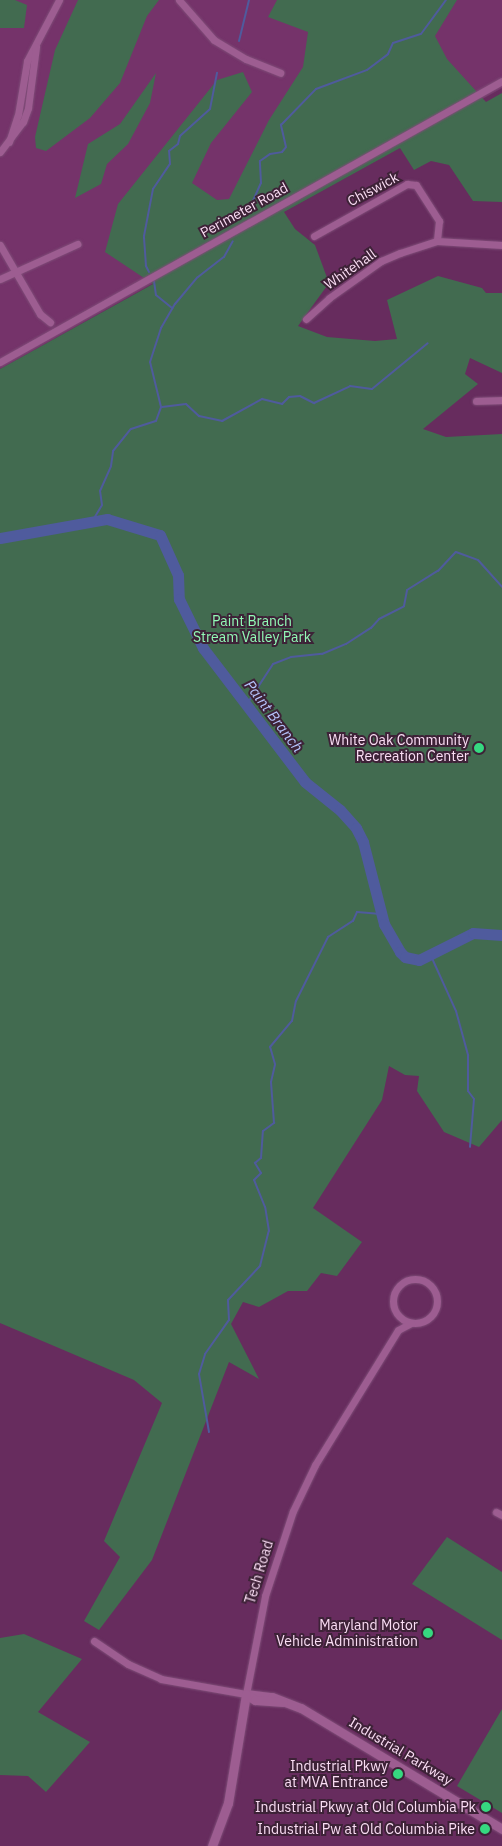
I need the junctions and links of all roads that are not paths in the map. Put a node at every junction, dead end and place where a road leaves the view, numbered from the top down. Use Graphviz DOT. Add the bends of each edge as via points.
graph roads {
  1 [pos="59,0"];
  2 [pos="179,0"];
  3 [pos="280,73"];
  4 [pos="502,81"];
  5 [pos="0,152"];
  6 [pos="314,236"];
  7 [pos="437,241"];
  8 [pos="77,244"];
  9 [pos="0,245"];
  10 [pos="502,245"];
  11 [pos="15,271"];
  12 [pos="0,279"];
  13 [pos="306,319"];
  14 [pos="50,322"];
  15 [pos="0,362"];
  16 [pos="502,400"];
  17 [pos="476,401"];
  18 [pos="397,1314"];
  19 [pos="411,1323"];
  20 [pos="398,1330"];
  21 [pos="94,1641"];
  22 [pos="246,1694"];
  23 [pos="502,1829"];
  24 [pos="212,1846"];
  1 -- 5 [label="street" via="27,61 18,115 9,142"];
  2 -- 3 [label="street" via="214,40 246,59"];
  4 -- 15 [label="street, Perimeter Road"];
  6 -- 7 [label="street, Chiswick" via="407,184 416,185 439,221"];
  7 -- 10 [label="street, Whitehall"];
  7 -- 13 [label="street, Whitehall" via="381,261 329,298"];
  8 -- 11 [label="street"];
  9 -- 11 [label="street"];
  11 -- 12 [label="street"];
  11 -- 14 [label="street" via="40,314"];
  16 -- 17 [label="street"];
  18 -- 19 [label="street"];
  18 -- 19 [label="street" via="393,1302 397,1288 410,1279 428,1282 436,1292 437,1306 426,1320"];
  18 -- 20 [label="street"];
  19 -- 20 [label="street"];
  20 -- 22 [label="street, Tech Road" via="315,1466 293,1511 265,1596"];
  21 -- 22 [label="street, Industrial Parkway" via="128,1664 161,1679"];
  22 -- 23 [label="street, Industrial Parkway" via="267,1703 285,1702 318,1718"];
  22 -- 24 [label="street, Tech Road" via="228,1803"];
}
